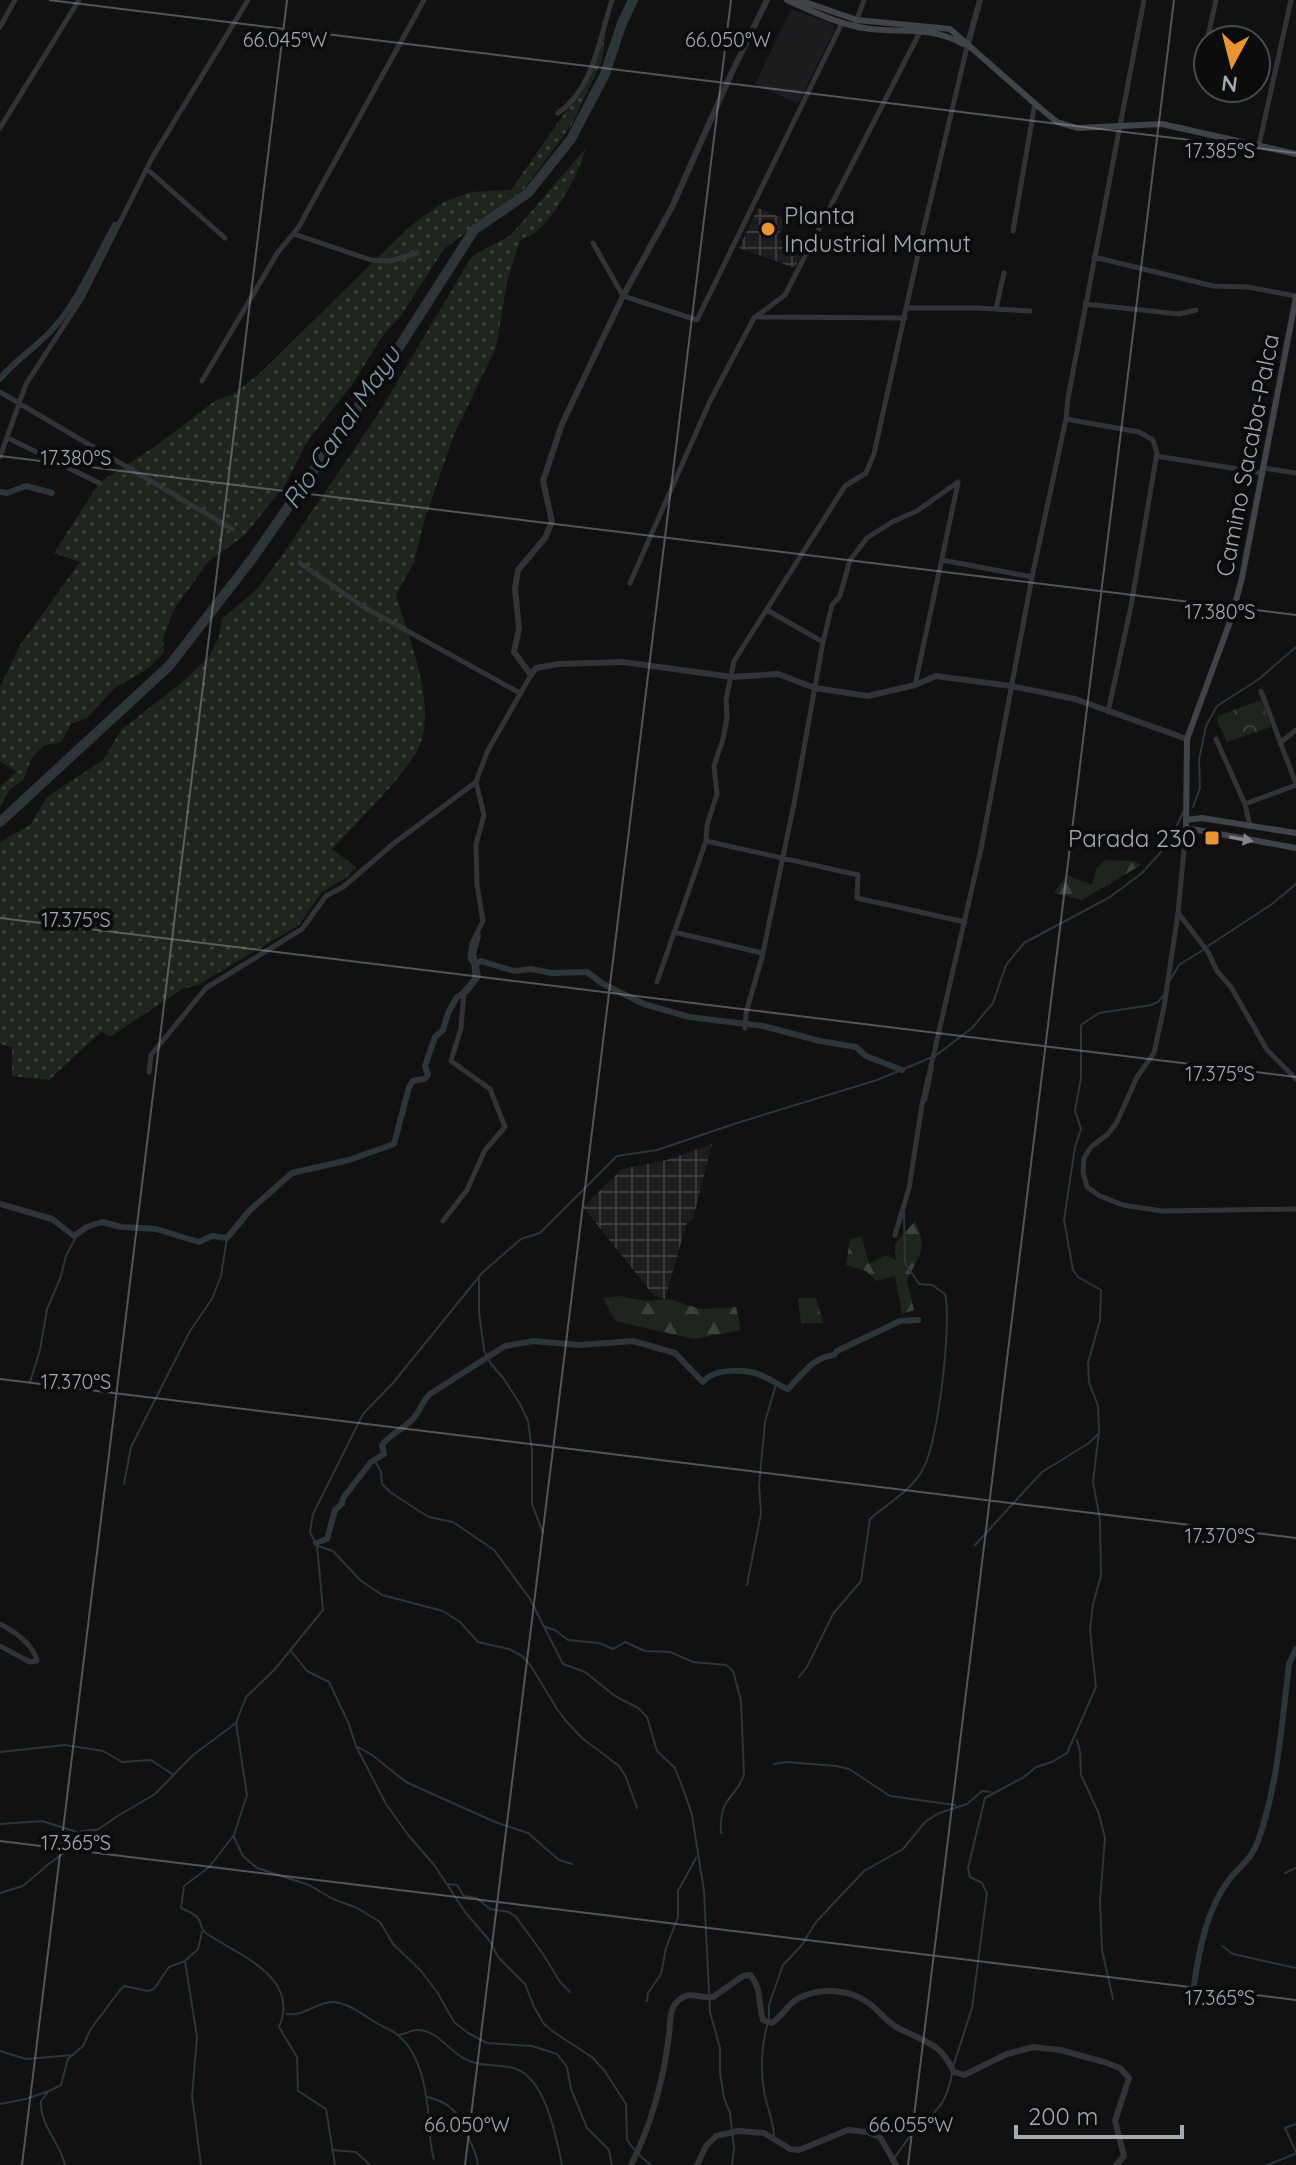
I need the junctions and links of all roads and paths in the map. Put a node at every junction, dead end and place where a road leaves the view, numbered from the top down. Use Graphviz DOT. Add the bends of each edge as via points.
graph roads {
  1 [pos="15,0"];
  2 [pos="79,0"];
  3 [pos="248,0"];
  4 [pos="424,0"];
  5 [pos="612,0"];
  6 [pos="767,0"];
  7 [pos="787,0"];
  8 [pos="799,0"];
  9 [pos="864,0"];
  10 [pos="980,0"];
  11 [pos="1144,0"];
  12 [pos="1216,0"];
  13 [pos="1292,1"];
  14 [pos="812,2"];
  15 [pos="842,23"];
  16 [pos="856,23"];
  17 [pos="1211,24"];
  18 [pos="0,27"];
  19 [pos="922,28"];
  20 [pos="967,47"];
  21 [pos="1035,103"];
  22 [pos="558,113"];
  23 [pos="1120,125"];
  24 [pos="0,128"];
  25 [pos="1259,145"];
  26 [pos="1296,154"];
  27 [pos="147,169"];
  28 [pos="1013,231"];
  29 [pos="294,234"];
  30 [pos="225,238"];
  31 [pos="593,243"];
  32 [pos="417,253"];
  33 [pos="1094,257"];
  34 [pos="1004,273"];
  35 [pos="623,296"];
  36 [pos="1296,297"];
  37 [pos="1085,304"];
  38 [pos="907,308"];
  39 [pos="996,309"];
  40 [pos="1196,310"];
  41 [pos="1030,311"];
  42 [pos="755,317"];
  43 [pos="905,318"];
  44 [pos="202,381"];
  45 [pos="0,392"];
  46 [pos="19,403"];
  47 [pos="1066,419"];
  48 [pos="8,438"];
  49 [pos="1156,456"];
  50 [pos="0,457"];
  51 [pos="1264,470"];
  52 [pos="1296,473"];
  53 [pos="99,483"];
  54 [pos="232,529"];
  55 [pos="942,560"];
  56 [pos="300,563"];
  57 [pos="1032,577"];
  58 [pos="630,583"];
  59 [pos="767,610"];
  60 [pos="823,642"];
  61 [pos="531,675"];
  62 [pos="732,677"];
  63 [pos="915,685"];
  64 [pos="1011,686"];
  65 [pos="815,688"];
  66 [pos="1261,691"];
  67 [pos="520,693"];
  68 [pos="1108,712"];
  69 [pos="1296,730"];
  70 [pos="1187,739"];
  71 [pos="1216,739"];
  72 [pos="1280,743"];
  73 [pos="476,782"];
  74 [pos="1296,784"];
  75 [pos="1245,804"];
  76 [pos="1186,824"];
  77 [pos="1250,826"];
  78 [pos="1296,833"];
  79 [pos="706,841"];
  80 [pos="1296,848"];
  81 [pos="782,859"];
  82 [pos="1178,913"];
  83 [pos="965,922"];
  84 [pos="674,932"];
  85 [pos="762,953"];
  86 [pos="657,982"];
  87 [pos="745,1028"];
  88 [pos="149,1072"];
  89 [pos="1296,1079"];
  90 [pos="1296,1209"];
  91 [pos="443,1221"];
  92 [pos="895,1235"];
  93 [pos="0,1624"];
  94 [pos="0,1646"];
  95 [pos="631,2165"];
  96 [pos="697,2165"];
  97 [pos="896,2165"];
  98 [pos="1116,2165"];
  1 -- 18 [label="street"];
  2 -- 24 [label="street"];
  3 -- 27 [label="street"];
  4 -- 29 [label="street"];
  5 -- 22 [label="street" via="590,75"];
  6 -- 35 [label="street" via="672,207"];
  7 -- 15 [label="main road"];
  8 -- 14 [label="main road"];
  9 -- 16 [label="street"];
  10 -- 20 [label="street"];
  11 -- 23 [label="street"];
  12 -- 17 [label="street"];
  13 -- 25 [label="street"];
  14 -- 16 [label="main road"];
  15 -- 16 [label="main road"];
  15 -- 35 [label="street" via="697,320"];
  16 -- 19 [label="main road" via="881,30"];
  19 -- 20 [label="main road"];
  19 -- 42 [label="street" via="785,295"];
  20 -- 21 [label="main road"];
  20 -- 38 [label="street"];
  21 -- 23 [label="main road" via="1057,122 1077,128"];
  21 -- 28 [label="street"];
  23 -- 25 [label="main road" via="1162,124"];
  23 -- 33 [label="street"];
  25 -- 26 [label="main road"];
  27 -- 30 [label="street"];
  27 -- 46 [label="street" via="82,298 41,358"];
  29 -- 32 [label="street" via="371,260"];
  29 -- 44 [label="street" via="278,252"];
  31 -- 35 [label="street"];
  33 -- 36 [label="street" via="1213,286"];
  33 -- 37 [label="street"];
  34 -- 39 [label="street"];
  35 -- 61 [label="street" via="562,424 543,481 552,522 518,570 514,652"];
  36 -- 51 [label="main road, Camino Sacaba-Palca"];
  37 -- 40 [label="street" via="1179,314"];
  37 -- 47 [label="street"];
  38 -- 39 [label="street"];
  38 -- 43 [label="street"];
  39 -- 41 [label="street"];
  42 -- 43 [label="street"];
  42 -- 58 [label="street" via="710,401"];
  43 -- 59 [label="street" via="866,473 845,486"];
  45 -- 46 [label="street"];
  46 -- 48 [label="street"];
  46 -- 54 [label="street"];
  47 -- 49 [label="street" via="1139,432 1153,440"];
  47 -- 57 [label="street"];
  48 -- 50 [label="street"];
  48 -- 53 [label="street"];
  49 -- 51 [label="street"];
  49 -- 68 [label="street"];
  51 -- 52 [label="street"];
  51 -- 70 [label="main road, Camino Sacaba-Palca" via="1231,619"];
  55 -- 57 [label="street"];
  55 -- 60 [label="street" via="958,482 867,538 850,560"];
  55 -- 63 [label="street"];
  56 -- 67 [label="street" via="362,606"];
  57 -- 64 [label="street"];
  59 -- 60 [label="street"];
  59 -- 62 [label="street" via="734,661"];
  60 -- 65 [label="street"];
  61 -- 62 [label="street" via="536,668 558,664 623,662"];
  61 -- 67 [label="street"];
  62 -- 65 [label="street" via="778,674"];
  62 -- 79 [label="street"];
  63 -- 64 [label="street" via="936,676"];
  63 -- 65 [label="street" via="868,696"];
  64 -- 68 [label="street" via="1075,699"];
  64 -- 83 [label="street"];
  65 -- 81 [label="street"];
  66 -- 72 [label="street"];
  67 -- 73 [label="street"];
  68 -- 70 [label="street"];
  69 -- 72 [label="street"];
  70 -- 76 [label="main road, Camino Sacaba-Palca"];
  71 -- 75 [label="street"];
  72 -- 74 [label="street"];
  73 -- 88 [label="street" via="326,896 302,929 206,988 151,1055"];
  73 -- 91 [label="street" via="484,815 476,844 483,921 472,943 475,978 464,991 451,1061 490,1089 505,1127 485,1150 467,1190"];
  74 -- 75 [label="street"];
  75 -- 77 [label="street"];
  76 -- 77 [label="main road" via="1202,818"];
  76 -- 80 [label="main road, one-way"];
  76 -- 82 [label="street, Camino Sacaba-Palca"];
  77 -- 78 [label="main road"];
  79 -- 81 [label="street"];
  79 -- 84 [label="street"];
  81 -- 83 [label="street" via="858,875 857,898"];
  81 -- 85 [label="street"];
  82 -- 89 [label="street" via="1231,987 1267,1050"];
  82 -- 90 [label="street, Camino Sacaba-Palca" via="1154,1053 1117,1122 1084,1158 1087,1187 1123,1205 1162,1211"];
  83 -- 92 [label="street"];
  84 -- 85 [label="street"];
  84 -- 86 [label="street"];
  85 -- 87 [label="street"];
  93 -- 94 [label="street" via="31,1648 37,1661"];
  95 -- 98 [label="street" via="657,2094 675,2004 695,1994 713,1997 750,1975 763,2020 772,2023 810,1995 852,1994 892,2024 935,2045 954,2072 964,2075 1033,2047 1120,2068 1129,2078 1115,2121 1124,2156"];
  96 -- 97 [label="street" via="716,2136 764,2133 799,2150 848,2130 880,2137"];
}
